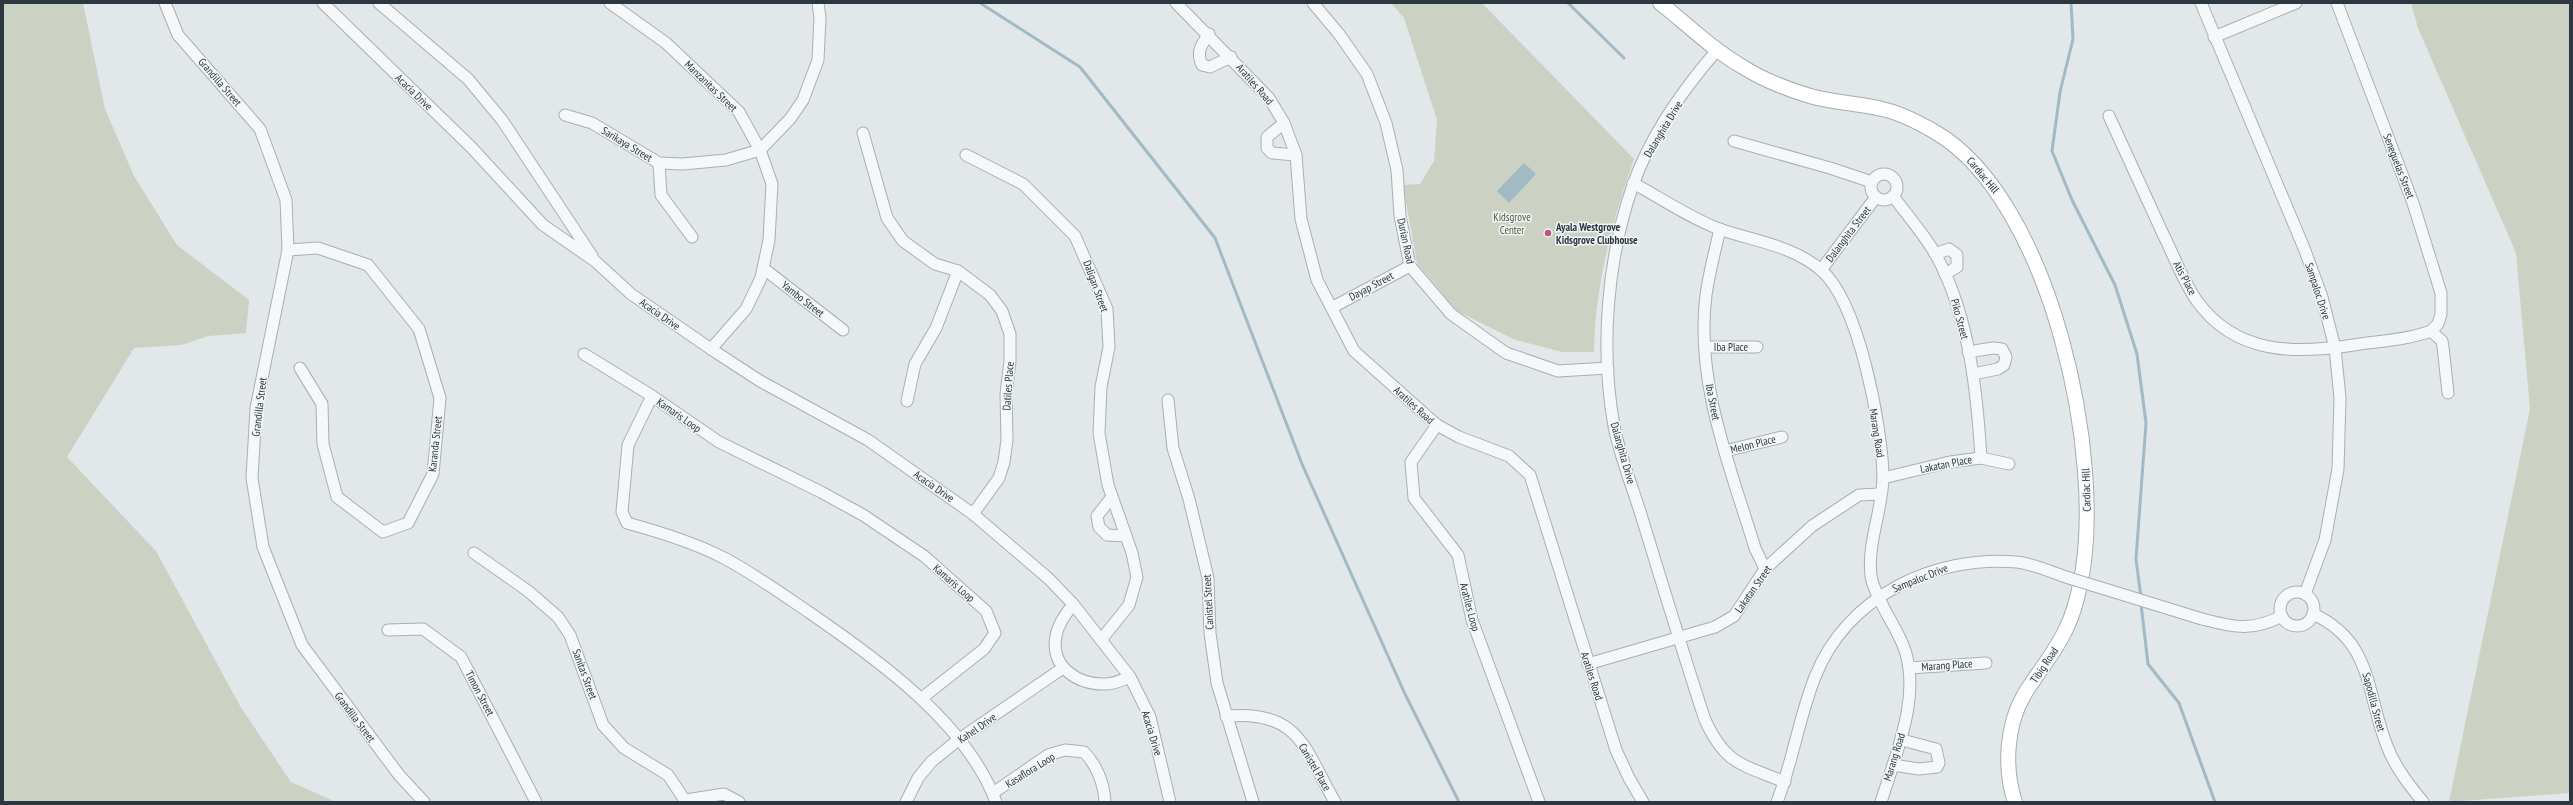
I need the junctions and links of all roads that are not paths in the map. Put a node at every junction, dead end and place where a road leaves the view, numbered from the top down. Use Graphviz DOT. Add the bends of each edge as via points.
graph roads {
  1 [pos="165,3"];
  2 [pos="323,3"];
  3 [pos="379,3"];
  4 [pos="610,3"];
  5 [pos="818,3"];
  6 [pos="1176,3"];
  7 [pos="1313,3"];
  8 [pos="1660,3"];
  9 [pos="2201,3"];
  10 [pos="2296,3"];
  11 [pos="2337,3"];
  12 [pos="1209,34"];
  13 [pos="2214,37"];
  14 [pos="1718,49"];
  15 [pos="1231,57"];
  16 [pos="565,115"];
  17 [pos="2109,116"];
  18 [pos="1284,123"];
  19 [pos="863,132"];
  20 [pos="1734,141"];
  21 [pos="760,150"];
  22 [pos="966,155"];
  23 [pos="1296,155"];
  24 [pos="659,163"];
  25 [pos="1872,182"];
  26 [pos="1633,184"];
  27 [pos="1892,196"];
  28 [pos="1876,197"];
  29 [pos="1720,229"];
  30 [pos="692,237"];
  31 [pos="288,250"];
  32 [pos="1935,254"];
  33 [pos="595,261"];
  34 [pos="1410,266"];
  35 [pos="763,268"];
  36 [pos="1821,270"];
  37 [pos="958,271"];
  38 [pos="1945,274"];
  39 [pos="1333,307"];
  40 [pos="843,330"];
  41 [pos="2431,331"];
  42 [pos="1705,347"];
  43 [pos="1756,347"];
  44 [pos="2335,348"];
  45 [pos="711,349"];
  46 [pos="1968,352"];
  47 [pos="584,354"];
  48 [pos="300,368"];
  49 [pos="1608,368"];
  50 [pos="1973,374"];
  51 [pos="2448,393"];
  52 [pos="652,396"];
  53 [pos="1168,400"];
  54 [pos="907,401"];
  55 [pos="1437,425"];
  56 [pos="1782,437"];
  57 [pos="1725,451"];
  58 [pos="1981,458"];
  59 [pos="2009,464"];
  60 [pos="1883,478"];
  61 [pos="1880,494"];
  62 [pos="1112,497"];
  63 [pos="973,514"];
  64 [pos="2087,528"];
  65 [pos="1126,536"];
  66 [pos="474,553"];
  67 [pos="1765,569"];
  68 [pos="2305,594"];
  69 [pos="1879,596"];
  70 [pos="1073,604"];
  71 [pos="2313,614"];
  72 [pos="2282,616"];
  73 [pos="388,630"];
  74 [pos="1679,639"];
  75 [pos="1101,640"];
  76 [pos="1986,663"];
  77 [pos="1588,664"];
  78 [pos="1063,668"];
  79 [pos="1909,668"];
  80 [pos="1130,677"];
  81 [pos="922,698"];
  82 [pos="1226,716"];
  83 [pos="958,740"];
  84 [pos="1902,740"];
  85 [pos="1893,765"];
  86 [pos="1785,782"];
  87 [pos="994,798"];
  88 [pos="686,801"];
  89 [pos="424,802"];
  90 [pos="536,802"];
  91 [pos="739,802"];
  92 [pos="906,802"];
  93 [pos="1105,802"];
  94 [pos="1170,802"];
  95 [pos="1253,802"];
  96 [pos="1335,802"];
  97 [pos="1539,802"];
  98 [pos="1643,802"];
  99 [pos="1777,802"];
  100 [pos="1881,802"];
  101 [pos="2015,802"];
  102 [pos="2423,802"];
  1 -- 31 [label="street, Grandilla Street" via="178,35 260,129 286,200"];
  2 -- 33 [label="street, Acacia Drive" via="471,147 543,225"];
  3 -- 33 [label="street, Acacia Drive" via="468,79 502,120"];
  4 -- 21 [label="street, Manzanitas Street" via="666,44 739,112"];
  5 -- 21 [label="street" via="818,60 803,100 790,119"];
  6 -- 12 [label="street, Aratiles Road"];
  7 -- 34 [label="street, Durian Road" via="1367,74 1386,123 1396,170 1400,216"];
  8 -- 14 [label="main road, Cardiac Hill"];
  9 -- 13 [label="street, Sampaloc Drive"];
  10 -- 13 [label="street"];
  11 -- 41 [label="street, Seneguelas Street" via="2413,203 2441,293 2441,314 2438,324"];
  12 -- 15 [label="street, Aratiles Road"];
  12 -- 15 [label="street" via="1199,48 1198,56 1202,65 1210,67"];
  13 -- 44 [label="street, Sampaloc Drive" via="2304,248 2322,297"];
  14 -- 26 [label="street, Dalanghita Drive" via="1674,107 1652,144"];
  14 -- 64 [label="main road, Cardiac Hill" via="1742,67 1774,83 1811,96 1882,109 1911,119 1943,137 1985,175 2006,205 2023,238 2045,289 2063,344 2085,457"];
  15 -- 18 [label="street, Aratiles Road" via="1269,98"];
  16 -- 24 [label="street, Sarikaya Street" via="592,123"];
  17 -- 44 [label="street, Atis Place" via="2179,269 2198,302 2213,318 2243,339 2268,348 2297,351"];
  18 -- 23 [label="street, Aratiles Road"];
  18 -- 23 [label="street" via="1268,137 1266,146 1272,153"];
  19 -- 37 [label="street, Datiles Place" via="886,218 903,241 935,264"];
  20 -- 25 [label="street"];
  21 -- 24 [label="street, Sarikaya Street" via="726,160 683,164"];
  21 -- 35 [label="street, Manzanitas Street" via="772,184 769,240"];
  22 -- 62 [label="street, Daligan Street" via="1023,184 1075,236 1091,270 1107,309 1109,347 1101,388 1100,433"];
  23 -- 39 [label="street, Aratiles Road" via="1301,219 1317,280"];
  24 -- 30 [label="street" via="661,195"];
  25 -- 27 [label="street" via="1877,175 1891,176 1897,188"];
  25 -- 28 [label="street" via="1871,191"];
  26 -- 29 [label="street, Marang Road"];
  26 -- 49 [label="street, Dalanghita Drive" via="1622,220 1611,276"];
  27 -- 28 [label="street" via="1886,200"];
  27 -- 32 [label="street, Piko Street"];
  28 -- 36 [label="street, Dalanghita Street"];
  29 -- 36 [label="street, Marang Road" via="1762,240 1795,254"];
  29 -- 42 [label="street, Iba Street" via="1706,295"];
  31 -- 48 [label="street, Karanda Street" via="318,248 368,265 419,329 440,398 433,474 408,522 383,532 337,496 323,444 322,404"];
  31 -- 89 [label="street, Grandilla Street" via="256,408 252,478 263,547 302,645 399,775"];
  32 -- 38 [label="street, Piko Street"];
  32 -- 38 [label="street" via="1949,249 1958,255 1957,266"];
  33 -- 45 [label="street, Acacia Drive" via="631,294"];
  34 -- 39 [label="street, Dayap Street"];
  34 -- 49 [label="street, Durian Road" via="1450,314 1506,353 1558,371"];
  35 -- 40 [label="street, Yambo Street"];
  35 -- 45 [label="street, Manzanitas Street" via="746,309"];
  36 -- 60 [label="street, Marang Road" via="1838,290 1852,318 1878,428"];
  37 -- 54 [label="street" via="936,328 915,364"];
  37 -- 63 [label="street, Datiles Place" via="990,295 1002,311 1010,334 1004,462 999,478"];
  38 -- 46 [label="street, Piko Street"];
  39 -- 55 [label="street, Aratiles Road" via="1354,350"];
  41 -- 44 [label="street, Atis Place"];
  41 -- 51 [label="street" via="2442,342"];
  42 -- 43 [label="street, Iba Place"];
  42 -- 57 [label="street, Iba Street" via="1711,405"];
  44 -- 68 [label="street, Sampaloc Drive" via="2340,398 2338,469 2325,540"];
  45 -- 63 [label="street, Acacia Drive" via="760,381 868,440"];
  46 -- 50 [label="street, Piko Street"];
  46 -- 50 [label="street" via="1992,348 2002,350 2006,357 2004,365 1998,369"];
  47 -- 52 [label="street"];
  49 -- 74 [label="street, Dalanghita Drive" via="1614,426"];
  50 -- 58 [label="street, Piko Street"];
  52 -- 81 [label="street, Kamaris Loop" via="628,445 622,512 627,523 676,537 723,558 764,581 851,641"];
  52 -- 81 [label="street, Kamaris Loop" via="719,442 863,515 924,556 986,611 995,633 984,649"];
  53 -- 82 [label="street, Canistel Street" via="1173,448 1208,578 1210,633"];
  55 -- 77 [label="street, Aratiles Road" via="1459,437 1509,456 1530,475 1541,503"];
  55 -- 97 [label="street, Aratiles Loop" via="1411,462 1414,498 1458,555 1472,620"];
  56 -- 57 [label="street, Melon Place"];
  57 -- 67 [label="street, Iba Street" via="1755,548"];
  58 -- 59 [label="street, Lakatan Place"];
  58 -- 60 [label="street, Lakatan Place" via="1950,462"];
  60 -- 61 [label="street, Marang Road"];
  61 -- 67 [label="street, Lakatan Street" via="1859,495 1838,506"];
  61 -- 69 [label="street, Marang Road" via="1871,552 1871,577"];
  62 -- 65 [label="street, Daligan Street"];
  62 -- 65 [label="street" via="1097,516 1098,527 1107,535"];
  63 -- 70 [label="street, Acacia Drive" via="1049,578"];
  64 -- 101 [label="main road, Tibig Road" via="2085,564 2066,631 2023,696 2015,715 2008,757 2009,778"];
  65 -- 75 [label="street, Daligan Street" via="1137,577 1129,605"];
  66 -- 88 [label="street, Sanitas Street" via="528,591 558,617 570,635 603,725 624,748 668,775"];
  67 -- 74 [label="street, Lakatan Street" via="1734,616 1715,627"];
  68 -- 71 [label="street" via="2313,602"];
  68 -- 72 [label="street" via="2295,592 2285,596 2280,606"];
  69 -- 72 [label="street, Sampaloc Drive, bridge" via="1904,582 1938,570 1982,561 2019,562 2224,625 2265,625"];
  69 -- 79 [label="street, Marang Road" via="1904,648"];
  69 -- 86 [label="street, Sampaloc Drive" via="1846,626 1824,658 1808,697"];
  70 -- 75 [label="street, Acacia Drive"];
  70 -- 78 [label="street" via="1061,622 1056,637 1057,651"];
  71 -- 72 [label="street" via="2306,623 2295,626"];
  71 -- 102 [label="street, Sapodilla Street" via="2330,622 2345,635 2357,651 2367,672 2387,748 2402,776"];
  73 -- 90 [label="street, Timon Street" via="424,629 461,657"];
  74 -- 77 [label="street, Lakatan Street"];
  74 -- 86 [label="street, Dalanghita Drive" via="1705,720 1716,744 1733,761"];
  75 -- 80 [label="street, Acacia Drive"];
  76 -- 79 [label="street, Marang Place"];
  77 -- 98 [label="street, Aratiles Road" via="1616,750"];
  78 -- 80 [label="street" via="1075,679 1088,683 1108,684"];
  78 -- 83 [label="street, Kahel Drive"];
  79 -- 84 [label="street, Marang Road" via="1909,693"];
  80 -- 94 [label="street, Acacia Drive" via="1150,717"];
  81 -- 83 [label="street, Kamaris Loop"];
  82 -- 95 [label="street, Canistel Street"];
  82 -- 96 [label="street, Canistel Place" via="1249,714 1269,717 1287,728 1303,743"];
  83 -- 87 [label="street, Kasaflora Loop" via="989,783"];
  83 -- 92 [label="street, Kahel Drive" via="931,762 918,778"];
  84 -- 85 [label="street, Marang Road"];
  84 -- 85 [label="street" via="1936,749 1940,763 1931,769"];
  85 -- 100 [label="street, Marang Road"];
  86 -- 99 [label="street, Sampaloc Drive"];
  87 -- 93 [label="street, Kasaflora Loop" via="1048,755 1066,750 1084,752 1093,760"];
  88 -- 91 [label="street" via="724,794"];
}
